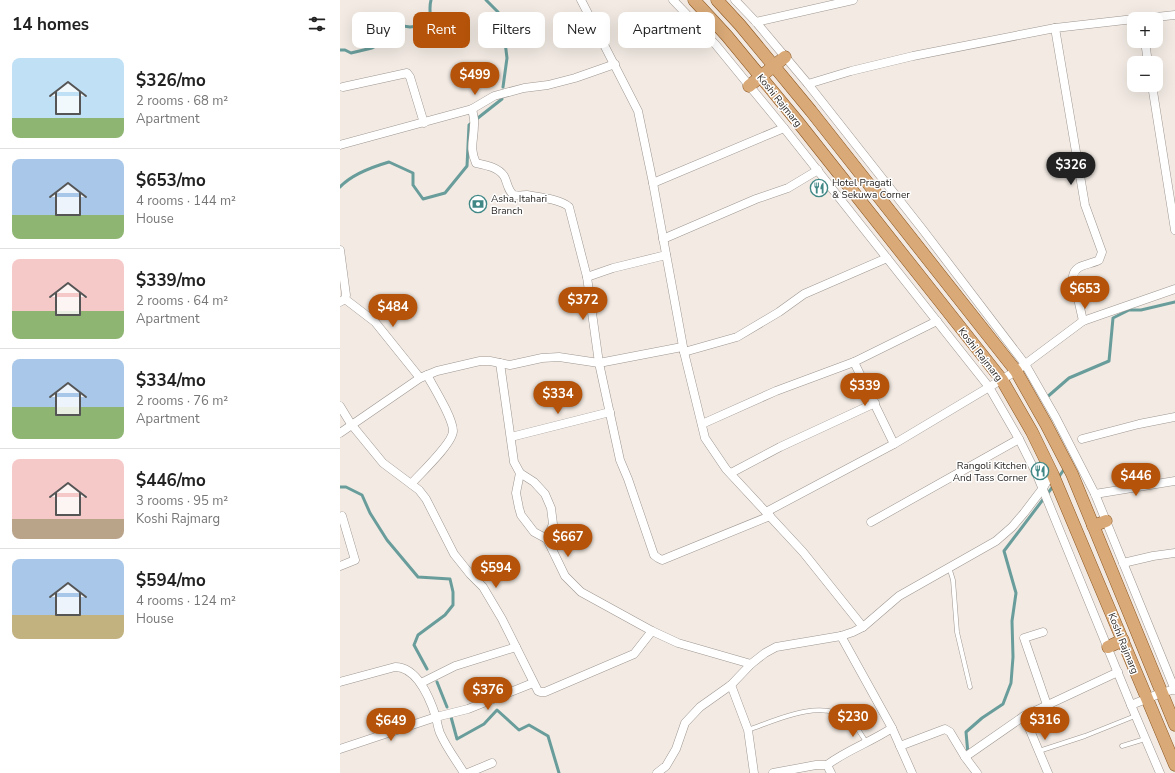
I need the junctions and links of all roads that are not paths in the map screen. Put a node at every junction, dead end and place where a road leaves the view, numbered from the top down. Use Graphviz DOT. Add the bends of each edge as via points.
graph roads {
  1 [pos="581,0"];
  2 [pos="673,0"];
  3 [pos="694,0"];
  4 [pos="717,0"];
  5 [pos="735,0"];
  6 [pos="853,0"];
  7 [pos="1175,15"];
  8 [pos="1163,16"];
  9 [pos="1127,20"];
  10 [pos="756,22"];
  11 [pos="1055,28"];
  12 [pos="785,57"];
  13 [pos="615,64"];
  14 [pos="774,66"];
  15 [pos="761,76"];
  16 [pos="808,84"];
  17 [pos="749,86"];
  18 [pos="343,87"];
  19 [pos="1153,92"];
  20 [pos="473,116"];
  21 [pos="424,123"];
  22 [pos="784,128"];
  23 [pos="340,145"];
  24 [pos="818,170"];
  25 [pos="653,183"];
  26 [pos="1175,230"];
  27 [pos="663,239"];
  28 [pos="340,250"];
  29 [pos="666,255"];
  30 [pos="887,258"];
  31 [pos="587,277"];
  32 [pos="1175,289"];
  33 [pos="342,300"];
  34 [pos="936,321"];
  35 [pos="1083,321"];
  36 [pos="683,349"];
  37 [pos="854,362"];
  38 [pos="500,363"];
  39 [pos="599,363"];
  40 [pos="1021,368"];
  41 [pos="424,377"];
  42 [pos="1002,380"];
  43 [pos="989,387"];
  44 [pos="875,403"];
  45 [pos="340,406"];
  46 [pos="610,412"];
  47 [pos="1175,417"];
  48 [pos="351,424"];
  49 [pos="702,424"];
  50 [pos="340,433"];
  51 [pos="510,437"];
  52 [pos="1019,439"];
  53 [pos="1082,439"];
  54 [pos="894,444"];
  55 [pos="1074,467"];
  56 [pos="520,473"];
  57 [pos="730,473"];
  58 [pos="1054,478"];
  59 [pos="1175,481"];
  60 [pos="410,484"];
  61 [pos="1043,490"];
  62 [pos="1095,494"];
  63 [pos="768,514"];
  64 [pos="340,517"];
  65 [pos="1106,521"];
  66 [pos="871,522"];
  67 [pos="1093,526"];
  68 [pos="547,539"];
  69 [pos="1175,553"];
  70 [pos="1123,563"];
  71 [pos="340,566"];
  72 [pos="949,567"];
  73 [pos="863,627"];
  74 [pos="652,631"];
  75 [pos="1043,632"];
  76 [pos="841,636"];
  77 [pos="1123,640"];
  78 [pos="516,646"];
  79 [pos="1108,647"];
  80 [pos="751,664"];
  81 [pos="1118,672"];
  82 [pos="340,682"];
  83 [pos="422,683"];
  84 [pos="533,683"];
  85 [pos="731,685"];
  86 [pos="970,687"];
  87 [pos="1175,689"];
  88 [pos="1161,693"];
  89 [pos="1146,698"];
  90 [pos="1047,705"];
  91 [pos="1131,705"];
  92 [pos="1024,716"];
  93 [pos="1135,716"];
  94 [pos="436,717"];
  95 [pos="1175,725"];
  96 [pos="892,728"];
  97 [pos="748,730"];
  98 [pos="1145,739"];
  99 [pos="867,743"];
  100 [pos="900,746"];
  101 [pos="1122,746"];
  102 [pos="340,749"];
  103 [pos="1039,751"];
  104 [pos="965,758"];
  105 [pos="492,763"];
  106 [pos="1175,764"];
  107 [pos="666,766"];
  108 [pos="829,769"];
  109 [pos="464,773"];
  110 [pos="468,773"];
  111 [pos="657,773"];
  112 [pos="671,773"];
  113 [pos="754,773"];
  114 [pos="773,773"];
  115 [pos="912,773"];
  116 [pos="977,773"];
  117 [pos="1048,773"];
  118 [pos="1160,773"];
  1 -- 13 [label="street"];
  2 -- 17 [label="street" via="716,45"];
  3 -- 15 [label="main road, Koshi Rajmarg"];
  4 -- 14 [label="main road, Koshi Rajmarg"];
  5 -- 10 [label="street"];
  6 -- 10 [label="street"];
  7 -- 8 [label="street"];
  9 -- 11 [label="street"];
  10 -- 12 [label="street"];
  11 -- 16 [label="street" via="914,56"];
  11 -- 35 [label="street" via="1085,205 1102,252 1099,260 1074,272"];
  12 -- 14 [label="main road"];
  12 -- 16 [label="street"];
  13 -- 20 [label="street" via="575,78 494,96"];
  13 -- 25 [label="street" via="638,111"];
  14 -- 15 [label="main road"];
  14 -- 40 [label="main road, Koshi Rajmarg"];
  15 -- 17 [label="main road"];
  15 -- 42 [label="main road, Koshi Rajmarg"];
  16 -- 40 [label="street" via="923,230"];
  17 -- 22 [label="street"];
  18 -- 21 [label="street" via="407,73"];
  19 -- 26 [label="street"];
  20 -- 21 [label="street"];
  20 -- 31 [label="street" via="472,152 476,163 490,166 503,175 515,195 558,201 569,207"];
  21 -- 23 [label="street"];
  22 -- 24 [label="street"];
  22 -- 25 [label="street"];
  24 -- 27 [label="street" via="788,188"];
  24 -- 30 [label="street"];
  25 -- 27 [label="street"];
  27 -- 29 [label="street"];
  28 -- 33 [label="street" via="346,295"];
  29 -- 31 [label="street"];
  29 -- 36 [label="street"];
  30 -- 34 [label="street"];
  30 -- 36 [label="street" via="804,294 737,337"];
  31 -- 39 [label="street"];
  32 -- 35 [label="street"];
  33 -- 41 [label="street" via="375,322"];
  34 -- 37 [label="street"];
  34 -- 43 [label="street"];
  35 -- 40 [label="street"];
  36 -- 39 [label="street"];
  36 -- 49 [label="street"];
  37 -- 44 [label="street"];
  37 -- 49 [label="street" via="776,391"];
  38 -- 39 [label="street" via="510,365 559,357"];
  38 -- 41 [label="street" via="480,361 437,371"];
  38 -- 51 [label="street"];
  39 -- 46 [label="street"];
  40 -- 42 [label="street"];
  40 -- 55 [label="main road, Koshi Rajmarg" via="1046,424"];
  40 -- 55 [label="street" via="1071,447"];
  41 -- 48 [label="street"];
  41 -- 60 [label="street" via="443,404 453,432 449,443"];
  42 -- 43 [label="street"];
  42 -- 58 [label="main road, Koshi Rajmarg" via="1032,432"];
  43 -- 52 [label="street"];
  43 -- 54 [label="street"];
  44 -- 54 [label="street"];
  44 -- 57 [label="street"];
  45 -- 48 [label="street"];
  46 -- 51 [label="street"];
  46 -- 63 [label="street" via="620,460 653,551 658,558 662,560"];
  47 -- 53 [label="street"];
  48 -- 50 [label="street"];
  48 -- 60 [label="street" via="383,463"];
  49 -- 57 [label="street" via="705,438"];
  51 -- 56 [label="street" via="514,462"];
  52 -- 61 [label="street"];
  52 -- 66 [label="street"];
  54 -- 63 [label="street"];
  55 -- 62 [label="street"];
  55 -- 67 [label="main road, Koshi Rajmarg"];
  56 -- 68 [label="street" via="516,493 518,508 534,532"];
  56 -- 68 [label="street" via="534,482 551,508 554,524"];
  57 -- 63 [label="street"];
  58 -- 61 [label="street"];
  58 -- 77 [label="main road, Koshi Rajmarg"];
  59 -- 62 [label="street"];
  60 -- 78 [label="street" via="420,490 426,499 454,554 483,587"];
  61 -- 72 [label="street" via="1012,527 996,541"];
  61 -- 79 [label="street"];
  62 -- 65 [label="street"];
  63 -- 73 [label="street" via="803,552"];
  64 -- 71 [label="street" via="342,516 355,560"];
  65 -- 67 [label="main road"];
  65 -- 70 [label="street"];
  67 -- 88 [label="main road, Koshi Rajmarg"];
  68 -- 74 [label="street" via="566,576 581,592"];
  69 -- 70 [label="street"];
  70 -- 87 [label="street"];
  72 -- 73 [label="street" via="899,596"];
  72 -- 86 [label="lane" via="957,632"];
  73 -- 76 [label="street"];
  74 -- 80 [label="street" via="682,645"];
  74 -- 84 [label="street" via="636,653 630,656 545,692 538,691"];
  75 -- 90 [label="street" via="1024,638"];
  76 -- 80 [label="street" via="776,647"];
  76 -- 96 [label="street"];
  77 -- 79 [label="main road"];
  77 -- 89 [label="main road, Koshi Rajmarg"];
  78 -- 83 [label="street" via="455,666"];
  78 -- 84 [label="street"];
  79 -- 81 [label="street"];
  80 -- 85 [label="street"];
  81 -- 90 [label="street"];
  81 -- 91 [label="street"];
  82 -- 83 [label="street" via="401,667"];
  83 -- 94 [label="street"];
  84 -- 94 [label="street" via="468,709"];
  85 -- 97 [label="street"];
  85 -- 107 [label="street" via="700,707 685,724 676,749"];
  87 -- 88 [label="street"];
  88 -- 89 [label="street"];
  88 -- 95 [label="main road, Koshi Rajmarg"];
  89 -- 91 [label="street"];
  89 -- 106 [label="main road, Koshi Rajmarg"];
  90 -- 92 [label="street"];
  91 -- 93 [label="street"];
  92 -- 103 [label="street"];
  92 -- 104 [label="street"];
  93 -- 98 [label="street"];
  93 -- 103 [label="lane"];
  94 -- 102 [label="street"];
  94 -- 109 [label="street" via="439,732"];
  96 -- 99 [label="street"];
  96 -- 100 [label="street"];
  97 -- 99 [label="lane" via="807,711 823,709 836,712 848,719"];
  97 -- 113 [label="street"];
  98 -- 101 [label="lane"];
  98 -- 118 [label="street"];
  99 -- 108 [label="street" via="838,757"];
  100 -- 104 [label="street" via="945,729 950,732"];
  100 -- 115 [label="street"];
  103 -- 117 [label="street"];
  104 -- 116 [label="street"];
  105 -- 110 [label="street"];
  107 -- 111 [label="street"];
  107 -- 112 [label="street"];
  108 -- 114 [label="street" via="816,764"];
}
